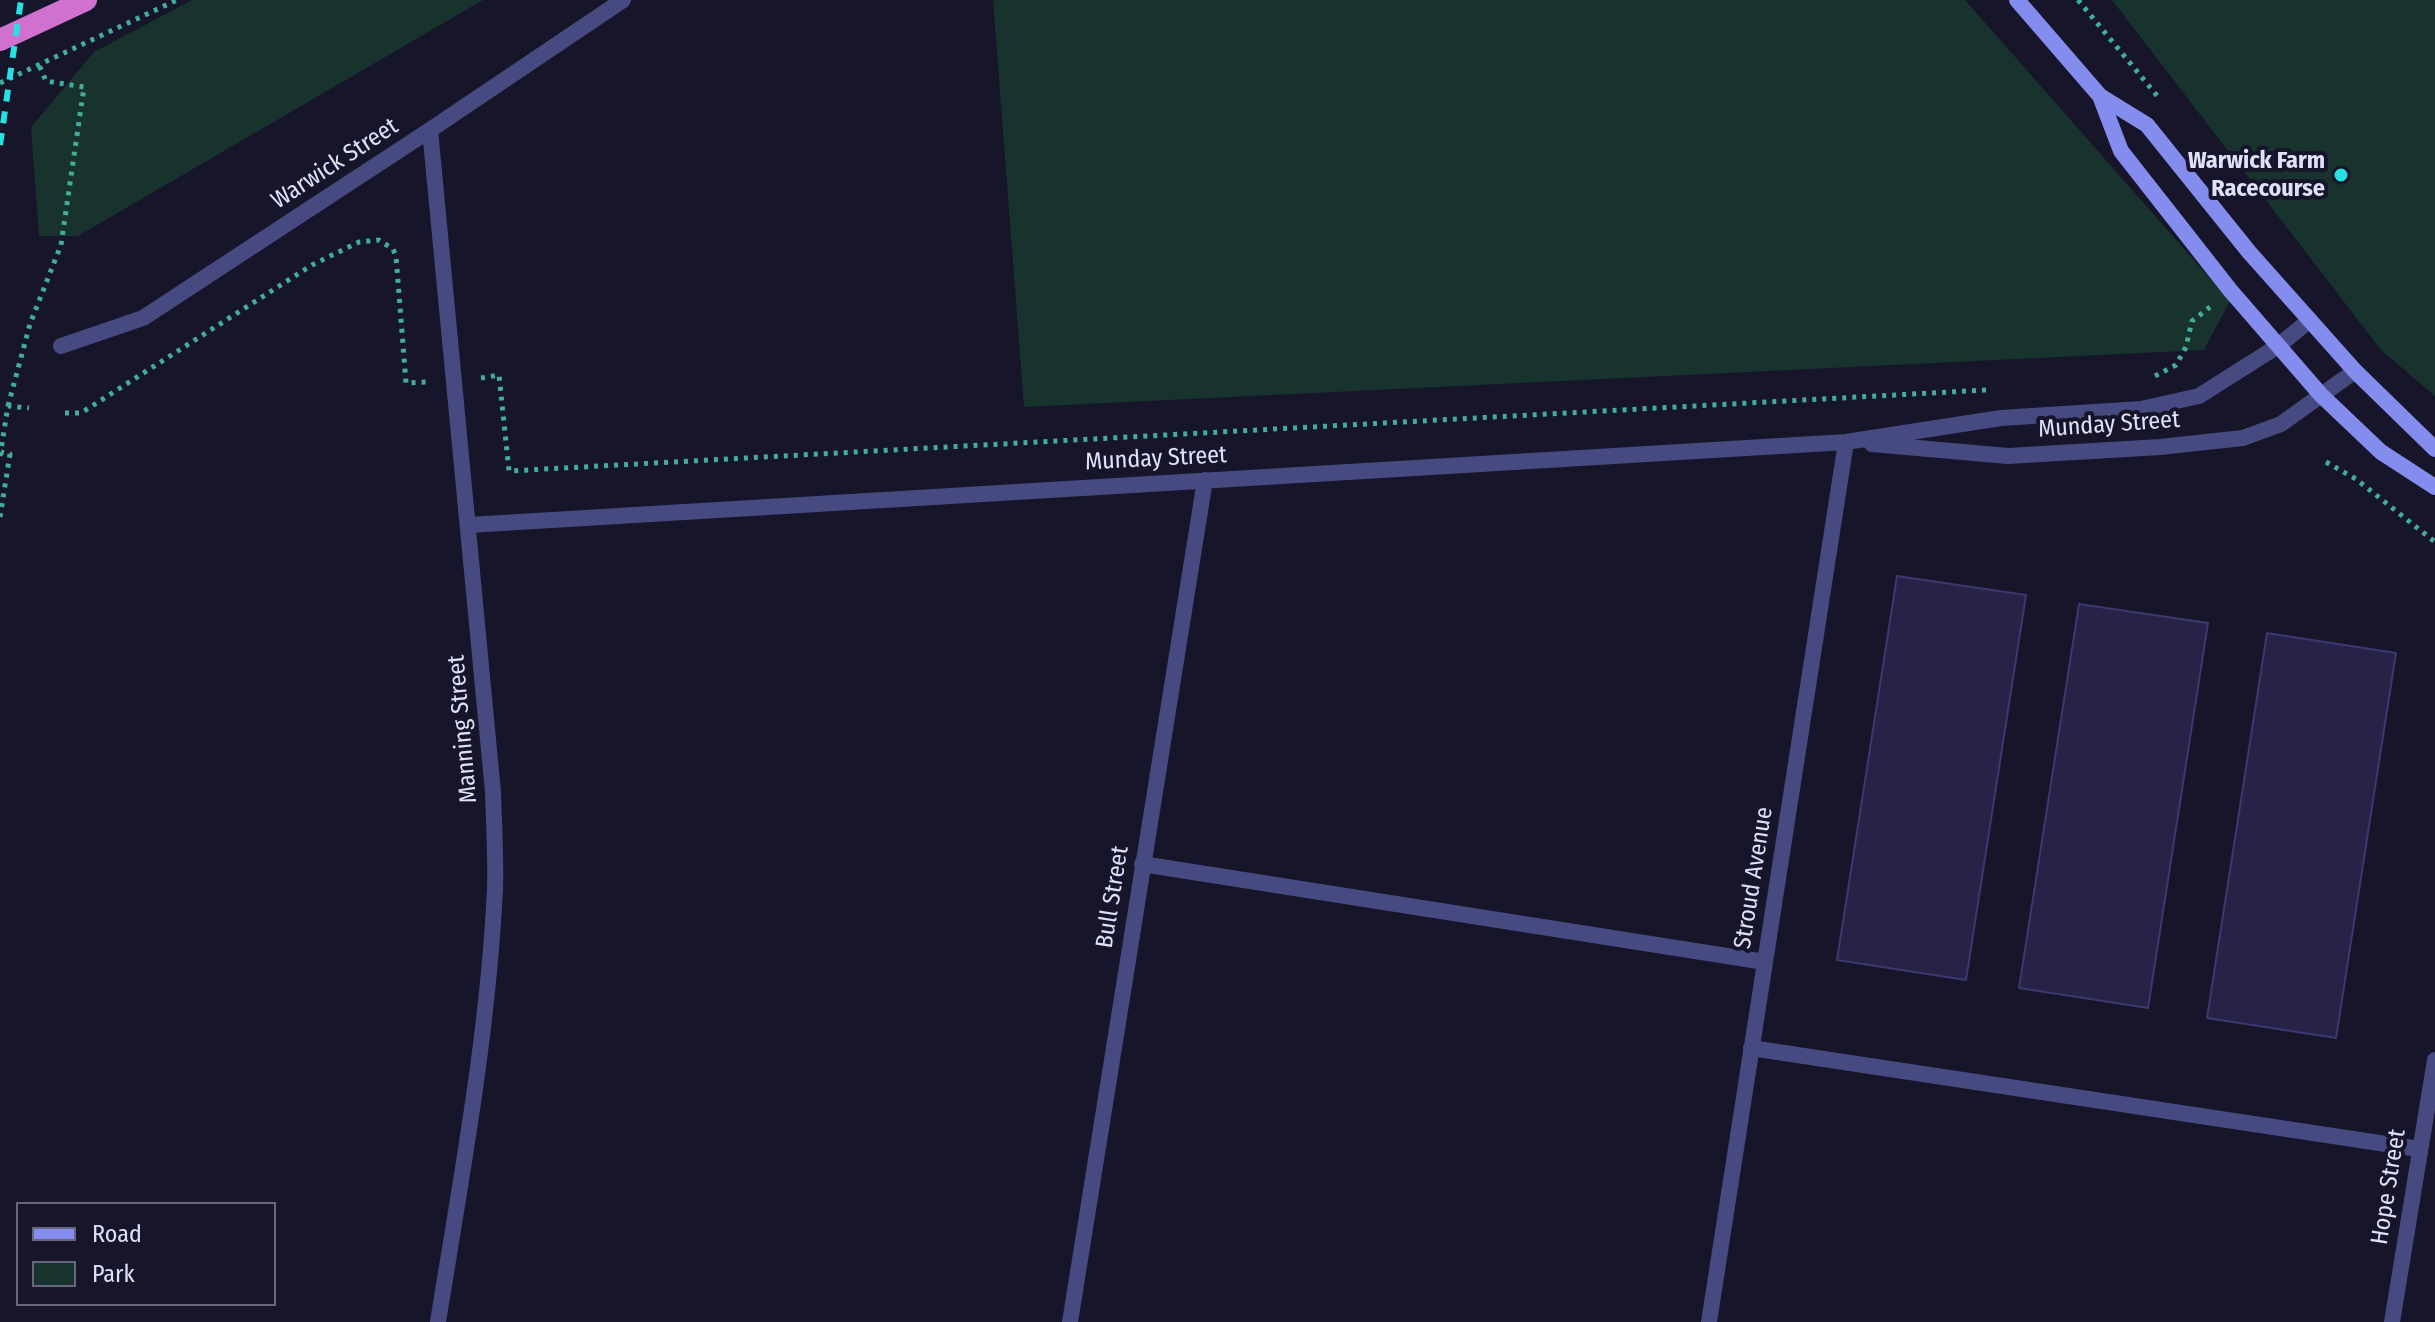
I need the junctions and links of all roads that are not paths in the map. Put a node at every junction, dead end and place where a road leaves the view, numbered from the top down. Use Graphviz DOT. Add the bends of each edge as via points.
graph roads {
  1 [pos="86,0"];
  2 [pos="623,0"];
  3 [pos="2017,0"];
  4 [pos="0,40"];
  5 [pos="2100,96"];
  6 [pos="430,130"];
  7 [pos="2310,320"];
  8 [pos="61,346"];
  9 [pos="2278,346"];
  10 [pos="2355,371"];
  11 [pos="2321,395"];
  12 [pos="1846,442"];
  13 [pos="2435,449"];
  14 [pos="1205,480"];
  15 [pos="2435,487"];
  16 [pos="469,525"];
  17 [pos="1142,864"];
  18 [pos="1765,962"];
  19 [pos="1751,1048"];
  20 [pos="2435,1060"];
  21 [pos="2419,1149"];
  22 [pos="438,1322"];
  23 [pos="1070,1322"];
  24 [pos="1709,1322"];
  25 [pos="2392,1322"];
  1 -- 4 [label="highway"];
  2 -- 6 [label="street, Warwick Street"];
  3 -- 5 [label="main road"];
  5 -- 7 [label="main road" via="2147,125"];
  5 -- 9 [label="main road" via="2121,151"];
  6 -- 8 [label="street, Warwick Street" via="143,318"];
  6 -- 16 [label="street, Manning Street"];
  7 -- 9 [label="street, Munday Street"];
  7 -- 10 [label="main road"];
  9 -- 11 [label="main road"];
  9 -- 12 [label="street, Munday Street" via="2199,396 2170,403 2001,418"];
  10 -- 11 [label="street, Munday Street"];
  10 -- 13 [label="main road"];
  11 -- 12 [label="street, Munday Street" via="2281,424 2243,438 2160,447 2008,456"];
  11 -- 15 [label="main road" via="2381,452"];
  12 -- 14 [label="street, Munday Street"];
  12 -- 18 [label="street, Stroud Avenue"];
  14 -- 16 [label="street, Munday Street"];
  14 -- 17 [label="street, Bull Street"];
  16 -- 22 [label="street, Manning Street" via="493,792 495,886 475,1097"];
  17 -- 18 [label="street"];
  17 -- 23 [label="street, Bull Street"];
  18 -- 19 [label="street, Stroud Avenue"];
  19 -- 21 [label="street"];
  19 -- 24 [label="street, Stroud Avenue"];
  20 -- 21 [label="street, Hope Street"];
  21 -- 25 [label="street, Hope Street"];
}
